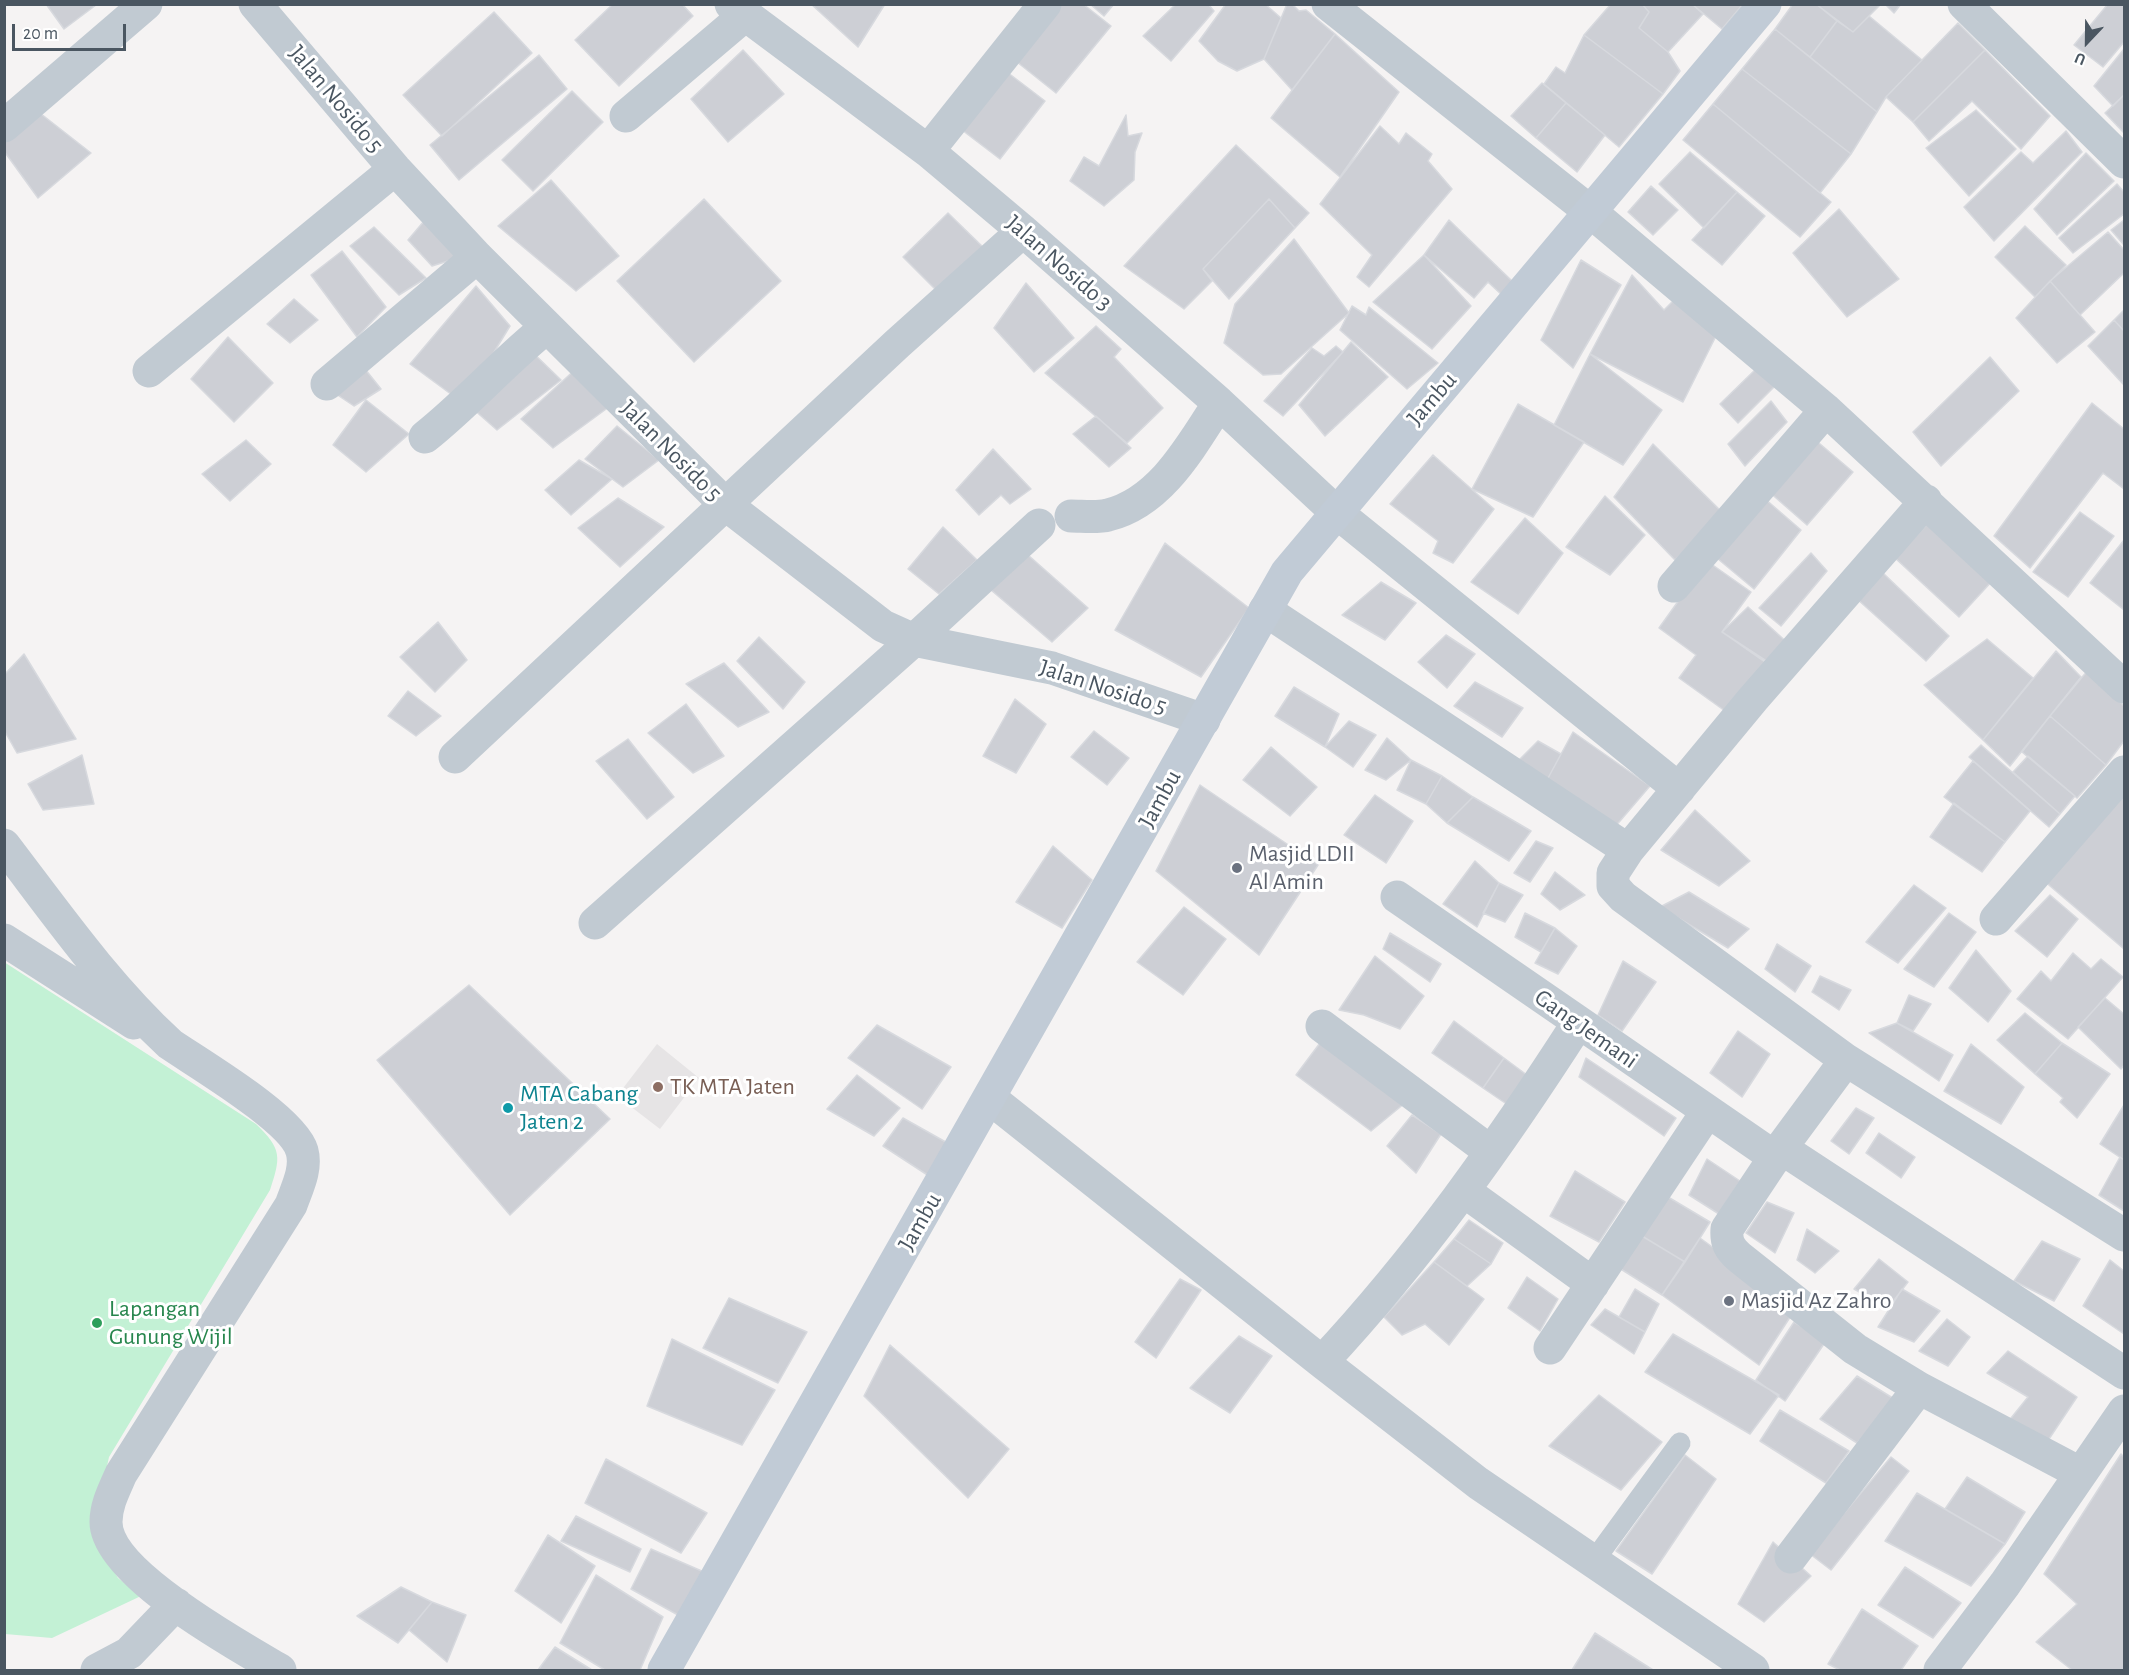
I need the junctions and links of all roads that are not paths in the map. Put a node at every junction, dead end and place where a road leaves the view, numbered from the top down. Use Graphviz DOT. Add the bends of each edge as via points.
graph roads {
  1 [pos="146,4"];
  2 [pos="255,4"];
  3 [pos="1045,4"];
  4 [pos="1328,4"];
  5 [pos="1765,4"];
  6 [pos="1964,4"];
  7 [pos="754,15"];
  8 [pos="626,116"];
  9 [pos="4,126"];
  10 [pos="928,151"];
  11 [pos="2124,162"];
  12 [pos="395,169"];
  13 [pos="1592,213"];
  14 [pos="1023,231"];
  15 [pos="477,257"];
  16 [pos="547,327"];
  17 [pos="149,371"];
  18 [pos="327,384"];
  19 [pos="1219,403"];
  20 [pos="1826,410"];
  21 [pos="425,437"];
  22 [pos="1926,501"];
  23 [pos="725,504"];
  24 [pos="1336,512"];
  25 [pos="1071,516"];
  26 [pos="1039,525"];
  27 [pos="1674,586"];
  28 [pos="1265,610"];
  29 [pos="914,640"];
  30 [pos="2124,687"];
  31 [pos="1204,720"];
  32 [pos="454,757"];
  33 [pos="2124,771"];
  34 [pos="1680,789"];
  35 [pos="4,845"];
  36 [pos="1628,850"];
  37 [pos="1397,897"];
  38 [pos="1996,918"];
  39 [pos="595,923"];
  40 [pos="4,940"];
  41 [pos="1578,1023"];
  42 [pos="1322,1026"];
  43 [pos="155,1031"];
  44 [pos="1846,1060"];
  45 [pos="991,1099"];
  46 [pos="1707,1112"];
  47 [pos="1491,1152"];
  48 [pos="1779,1153"];
  49 [pos="1464,1191"];
  50 [pos="2124,1235"];
  51 [pos="1593,1284"];
  52 [pos="1550,1348"];
  53 [pos="1322,1362"];
  54 [pos="2124,1373"];
  55 [pos="1919,1388"];
  56 [pos="2124,1411"];
  57 [pos="1680,1443"];
  58 [pos="2080,1473"];
  59 [pos="1791,1557"];
  60 [pos="1593,1562"];
  61 [pos="176,1604"];
  62 [pos="97,1671"];
  63 [pos="280,1671"];
  64 [pos="664,1671"];
  65 [pos="1753,1671"];
  66 [pos="1940,1671"];
  1 -- 9 [label="street"];
  2 -- 12 [label="street, Jalan Nosido 5"];
  3 -- 10 [label="street"];
  4 -- 13 [label="street"];
  5 -- 13 [label="street, Jambu"];
  6 -- 11 [label="street"];
  7 -- 8 [label="street"];
  7 -- 10 [label="street, Jalan Nosido 3"];
  10 -- 14 [label="street, Jalan Nosido 3"];
  12 -- 15 [label="street, Jalan Nosido 5"];
  12 -- 17 [label="street"];
  13 -- 20 [label="street"];
  13 -- 24 [label="street, Jambu"];
  14 -- 19 [label="street, Jalan Nosido 3"];
  14 -- 23 [label="street"];
  15 -- 16 [label="street, Jalan Nosido 5"];
  15 -- 18 [label="street"];
  16 -- 21 [label="street" via="464,406"];
  16 -- 23 [label="street, Jalan Nosido 5"];
  19 -- 24 [label="street, Jalan Nosido 3"];
  19 -- 25 [label="street" via="1180,463 1151,494 1108,515"];
  20 -- 22 [label="street"];
  20 -- 27 [label="street"];
  22 -- 30 [label="street"];
  22 -- 34 [label="street"];
  23 -- 29 [label="street, Jalan Nosido 5" via="883,626"];
  23 -- 32 [label="street"];
  24 -- 28 [label="street, Jambu" via="1287,572"];
  24 -- 34 [label="street, Jalan Nosido 3"];
  26 -- 29 [label="street"];
  28 -- 31 [label="street, Jambu"];
  28 -- 36 [label="street"];
  29 -- 31 [label="street, Jalan Nosido 5" via="1052,668"];
  29 -- 39 [label="street"];
  31 -- 45 [label="street, Jambu"];
  33 -- 38 [label="street"];
  34 -- 36 [label="street"];
  35 -- 43 [label="street" via="83,950"];
  36 -- 44 [label="street" via="1613,873 1613,886 1623,897"];
  37 -- 41 [label="street, Gang Jemani"];
  40 -- 43 [label="street" via="133,1022"];
  41 -- 46 [label="street, Gang Jemani"];
  41 -- 47 [label="street"];
  42 -- 47 [label="street"];
  43 -- 61 [label="street" via="292,1132 302,1151 303,1171 291,1204 122,1474 109,1502 106,1524 116,1552 134,1573"];
  44 -- 48 [label="street"];
  44 -- 50 [label="street"];
  45 -- 53 [label="street"];
  45 -- 64 [label="street, Jambu"];
  46 -- 48 [label="street, Gang Jemani"];
  46 -- 51 [label="street"];
  47 -- 49 [label="street"];
  48 -- 54 [label="street, Gang Jemani"];
  48 -- 55 [label="street" via="1727,1229 1730,1249 1855,1349"];
  49 -- 51 [label="street"];
  49 -- 53 [label="street" via="1377,1303"];
  51 -- 52 [label="street"];
  53 -- 60 [label="street" via="1478,1483"];
  55 -- 58 [label="street"];
  55 -- 59 [label="street"];
  56 -- 58 [label="street"];
  57 -- 60 [label="lane"];
  58 -- 66 [label="street"];
  60 -- 65 [label="street"];
  61 -- 62 [label="street" via="129,1653"];
  61 -- 63 [label="street"];
}
